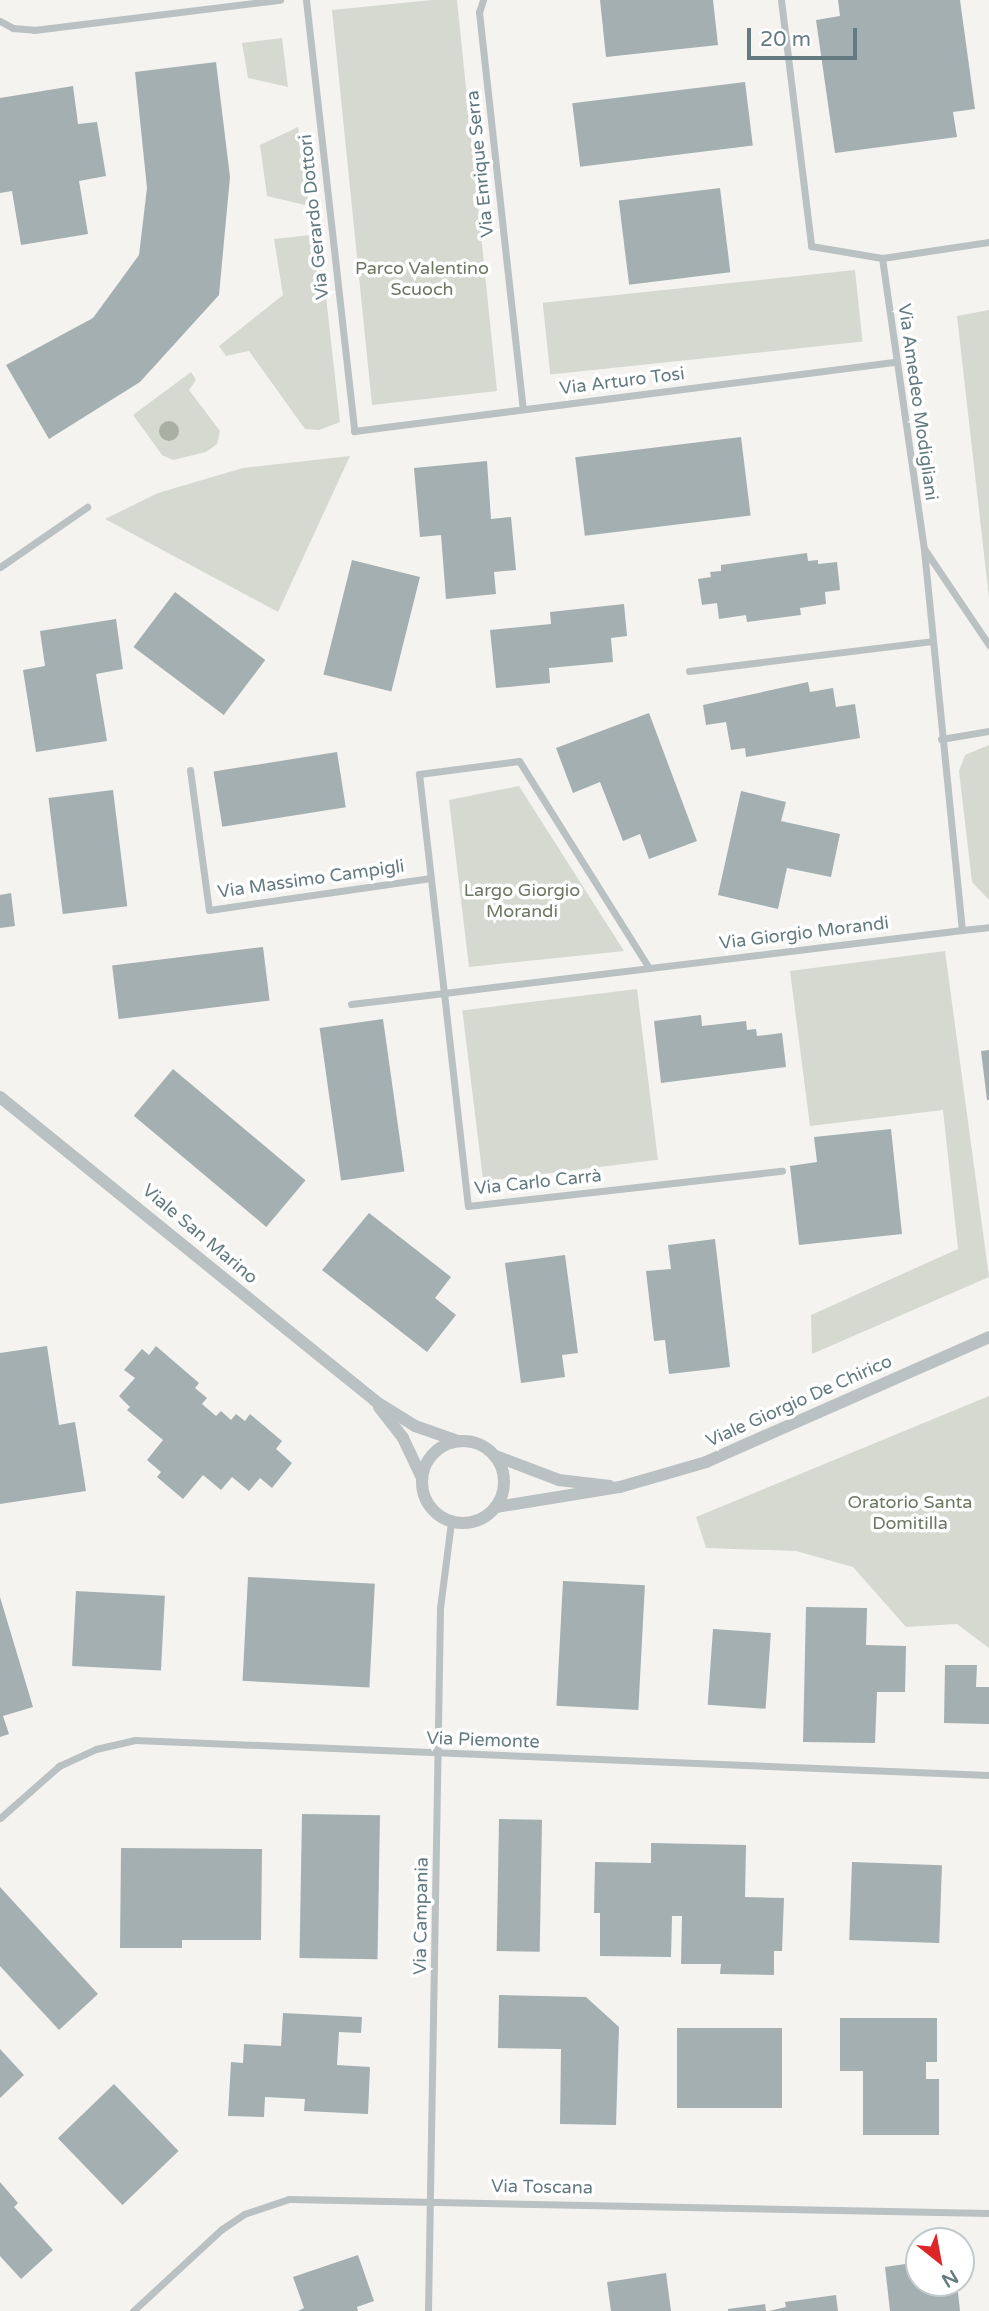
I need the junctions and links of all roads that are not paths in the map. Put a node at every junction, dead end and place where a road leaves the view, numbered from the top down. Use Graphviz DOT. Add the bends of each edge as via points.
graph roads {
  1 [pos="280,0"];
  2 [pos="306,0"];
  3 [pos="484,0"];
  4 [pos="781,0"];
  5 [pos="0,20"];
  6 [pos="989,242"];
  7 [pos="883,258"];
  8 [pos="894,362"];
  9 [pos="523,410"];
  10 [pos="354,431"];
  11 [pos="87,507"];
  12 [pos="924,550"];
  13 [pos="0,567"];
  14 [pos="932,641"];
  15 [pos="989,645"];
  16 [pos="689,671"];
  17 [pos="989,731"];
  18 [pos="941,739"];
  19 [pos="190,770"];
  20 [pos="431,878"];
  21 [pos="989,927"];
  22 [pos="962,930"];
  23 [pos="649,968"];
  24 [pos="444,993"];
  25 [pos="351,1004"];
  26 [pos="0,1097"];
  27 [pos="782,1171"];
  28 [pos="989,1337"];
  29 [pos="374,1401"];
  30 [pos="458,1441"];
  31 [pos="496,1456"];
  32 [pos="422,1478"];
  33 [pos="620,1488"];
  34 [pos="496,1507"];
  35 [pos="451,1522"];
  36 [pos="439,1754"];
  37 [pos="989,1775"];
  38 [pos="0,1818"];
  39 [pos="434,2200"];
  40 [pos="989,2213"];
  41 [pos="133,2311"];
  42 [pos="428,2311"];
  1 -- 5 [label="street" via="34,30 13,28"];
  2 -- 10 [label="street, Via Gerardo Dottori"];
  3 -- 9 [label="street, Via Enrique Serra" via="479,12"];
  4 -- 7 [label="street" via="811,246"];
  6 -- 7 [label="street"];
  7 -- 8 [label="street, Via Amedeo Modigliani"];
  8 -- 9 [label="street, Via Arturo Tosi"];
  8 -- 12 [label="street, Via Amedeo Modigliani"];
  9 -- 10 [label="street, Via Arturo Tosi"];
  11 -- 13 [label="street"];
  12 -- 14 [label="street, Via Amedeo Modigliani"];
  12 -- 15 [label="street"];
  14 -- 16 [label="street"];
  14 -- 18 [label="street, Via Amedeo Modigliani"];
  17 -- 18 [label="street"];
  18 -- 22 [label="street, Via Amedeo Modigliani"];
  19 -- 20 [label="street, Via Massimo Campigli" via="209,910"];
  20 -- 23 [label="street" via="419,774 519,761"];
  20 -- 24 [label="street"];
  21 -- 22 [label="street, Via Giorgio Morandi"];
  22 -- 23 [label="street, Via Giorgio Morandi"];
  23 -- 24 [label="street"];
  24 -- 25 [label="street"];
  24 -- 27 [label="street, Via Carlo Carrà" via="468,1206"];
  26 -- 29 [label="street, Viale San Marino"];
  28 -- 33 [label="street, Viale Giorgio De Chirico" via="742,1448"];
  29 -- 30 [label="street, Viale San Marino" via="415,1426"];
  29 -- 32 [label="street, Viale San Marino" via="403,1438"];
  30 -- 31 [label="street" via="485,1447"];
  30 -- 32 [label="street" via="433,1453"];
  31 -- 33 [label="street, Viale Giorgio De Chirico" via="559,1480"];
  31 -- 34 [label="street" via="505,1481"];
  32 -- 35 [label="street" via="429,1505"];
  33 -- 34 [label="street, Viale Giorgio De Chirico"];
  34 -- 35 [label="street" via="476,1521"];
  35 -- 36 [label="street, Via Campania" via="441,1590"];
  36 -- 37 [label="street, Via Piemonte"];
  36 -- 38 [label="street, Via Piemonte" via="135,1740 96,1749 59,1766"];
  36 -- 39 [label="street, Via Campania"];
  39 -- 40 [label="street, Via Toscana"];
  39 -- 41 [label="street, Via Toscana" via="316,2197 270,2204 222,2229"];
  39 -- 42 [label="street, Via Campania"];
}
